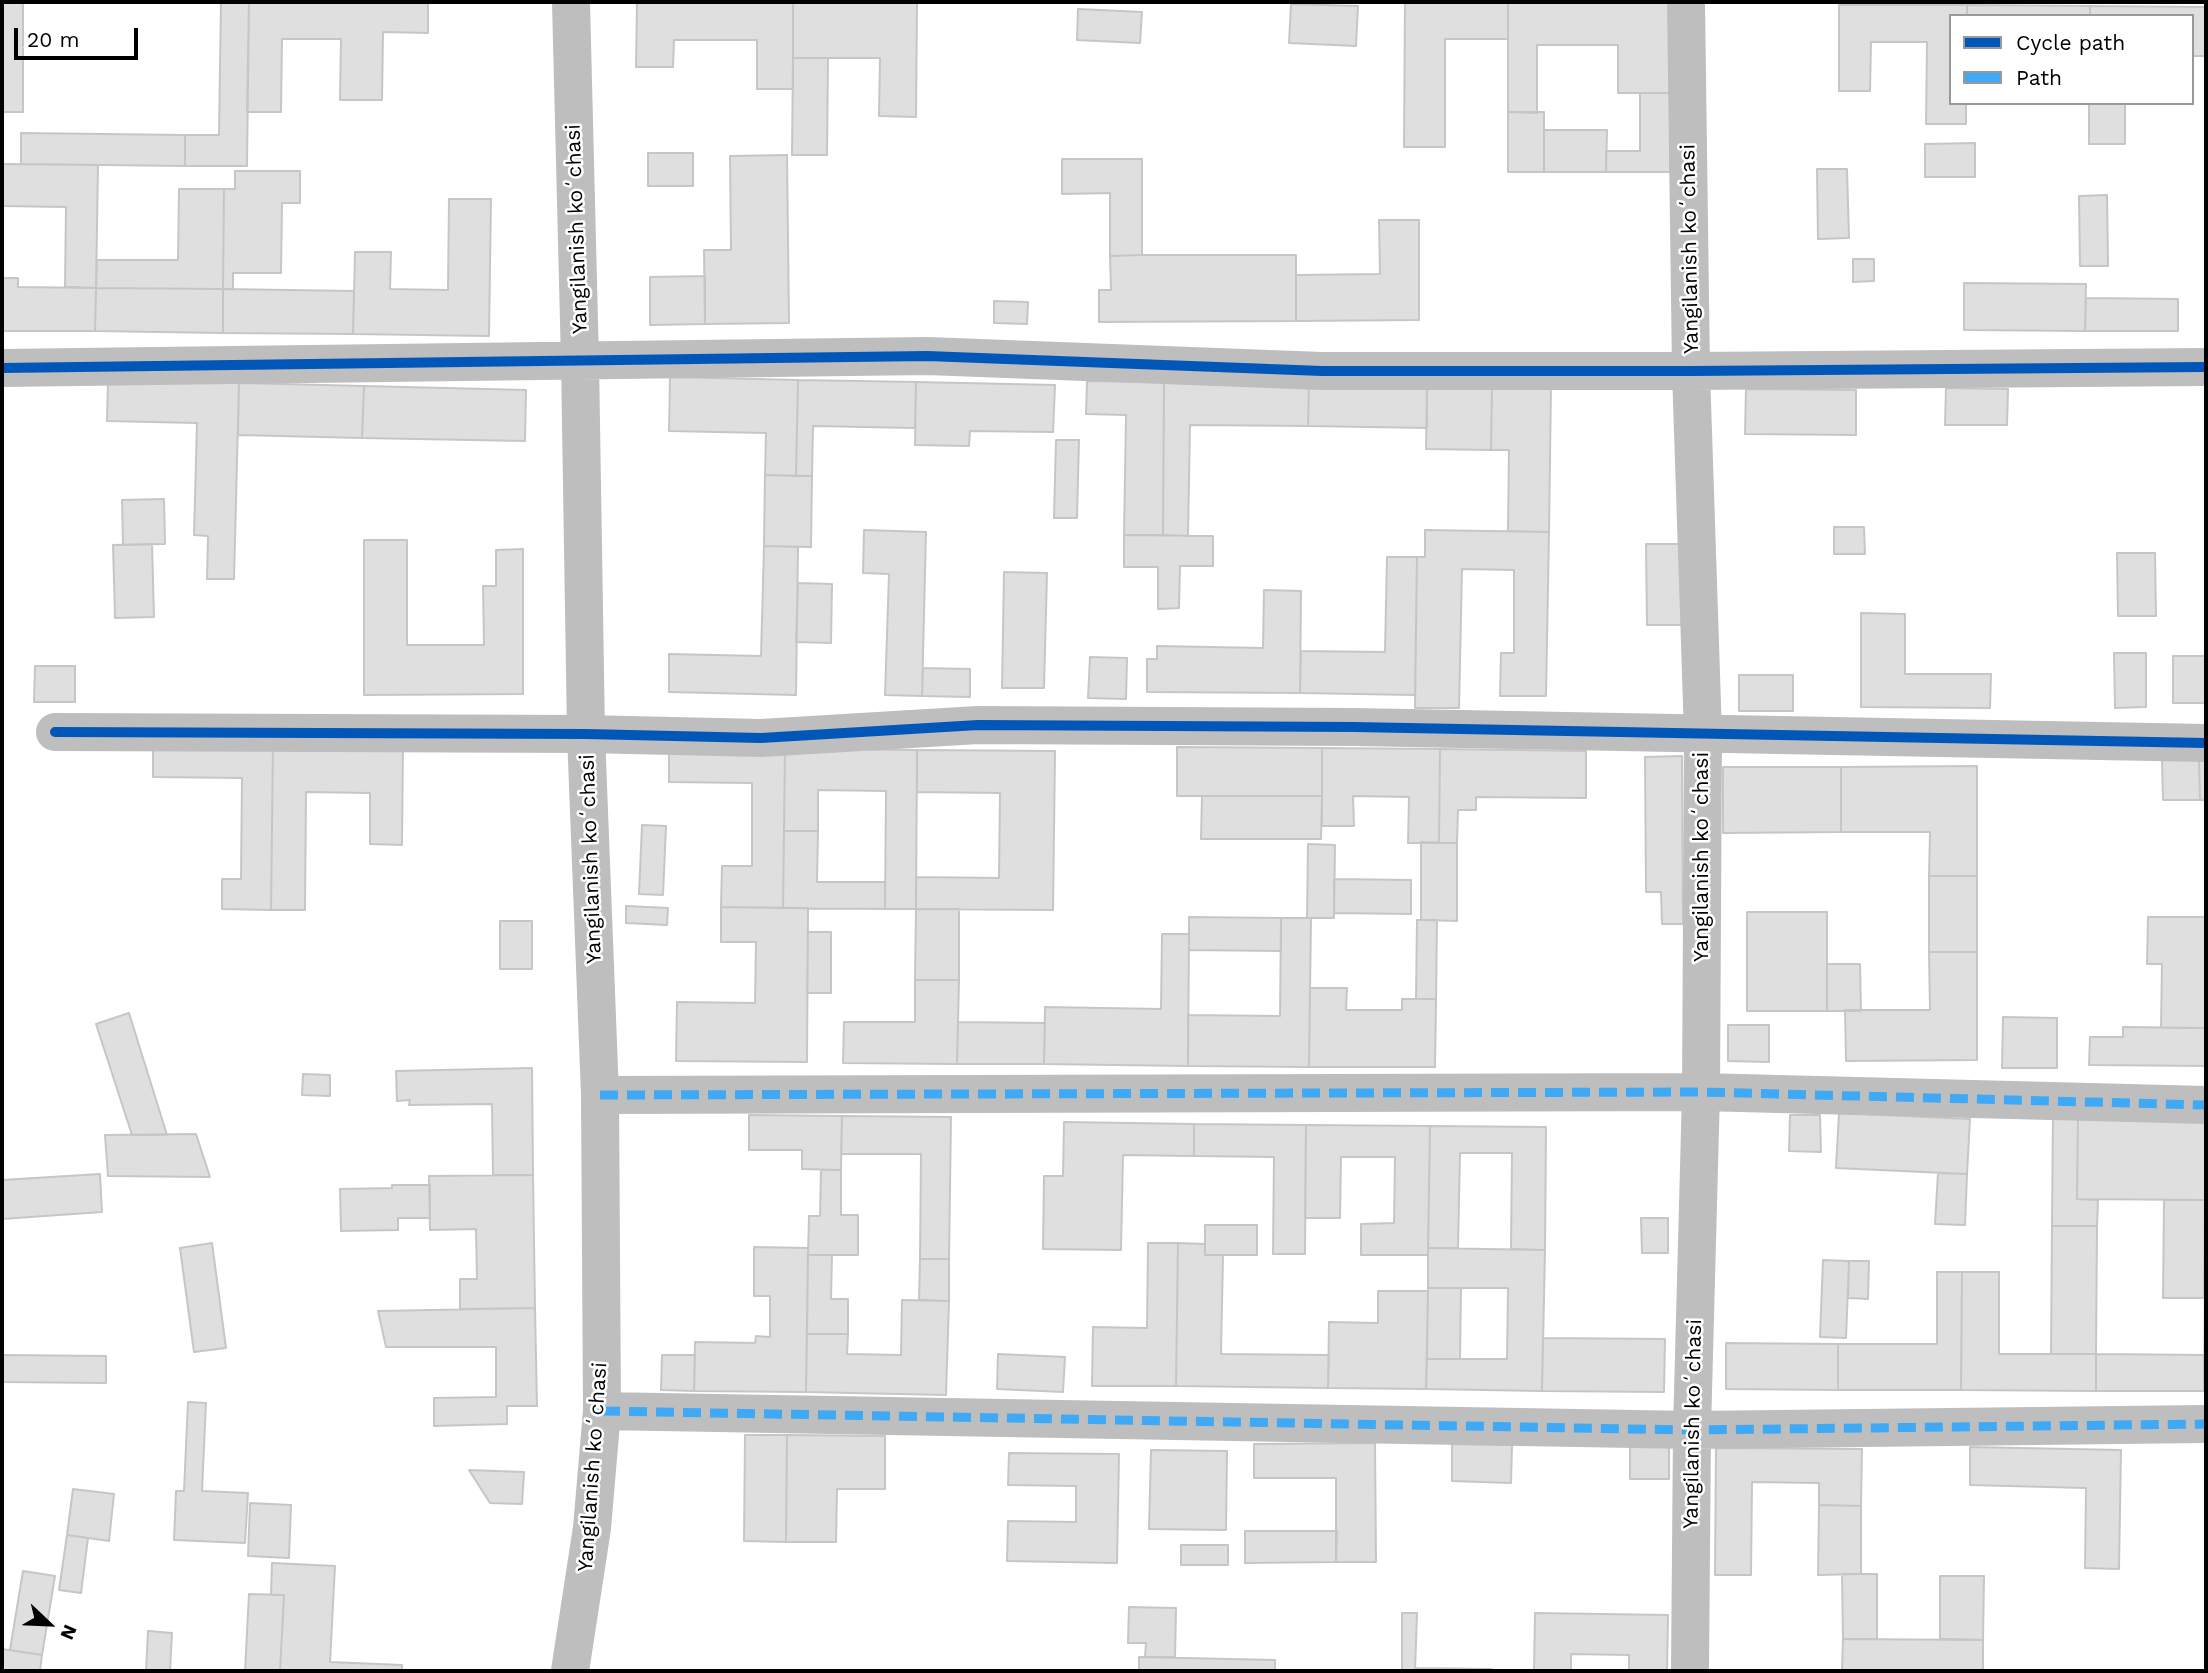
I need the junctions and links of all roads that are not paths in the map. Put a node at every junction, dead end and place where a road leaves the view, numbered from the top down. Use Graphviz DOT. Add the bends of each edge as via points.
graph roads {
  1 [pos="571,2"];
  2 [pos="1686,2"];
  3 [pos="580,361"];
  4 [pos="2206,367"];
  5 [pos="2,368"];
  6 [pos="1691,371"];
  7 [pos="55,733"];
  8 [pos="586,734"];
  9 [pos="1703,734"];
  10 [pos="2206,743"];
  11 [pos="1701,1092"];
  12 [pos="600,1095"];
  13 [pos="2206,1105"];
  14 [pos="602,1411"];
  15 [pos="2206,1424"];
  16 [pos="1692,1430"];
  17 [pos="570,1671"];
  18 [pos="1690,1671"];
  1 -- 3 [label="street, Yangilanish koʻchasi"];
  2 -- 6 [label="street, Yangilanish koʻchasi"];
  3 -- 5 [label="street"];
  3 -- 6 [label="street" via="927,356 1322,371"];
  3 -- 8 [label="street, Yangilanish koʻchasi"];
  4 -- 6 [label="street"];
  6 -- 9 [label="street, Yangilanish koʻchasi"];
  7 -- 8 [label="street"];
  8 -- 9 [label="street" via="761,738 992,725"];
  8 -- 12 [label="street, Yangilanish koʻchasi"];
  9 -- 10 [label="street"];
  9 -- 11 [label="street, Yangilanish koʻchasi"];
  11 -- 12 [label="street"];
  11 -- 13 [label="street"];
  11 -- 16 [label="street, Yangilanish koʻchasi"];
  12 -- 14 [label="street, Yangilanish koʻchasi"];
  14 -- 16 [label="street"];
  14 -- 17 [label="street, Yangilanish koʻchasi" via="592,1528"];
  15 -- 16 [label="street"];
  16 -- 18 [label="street, Yangilanish koʻchasi"];
}
